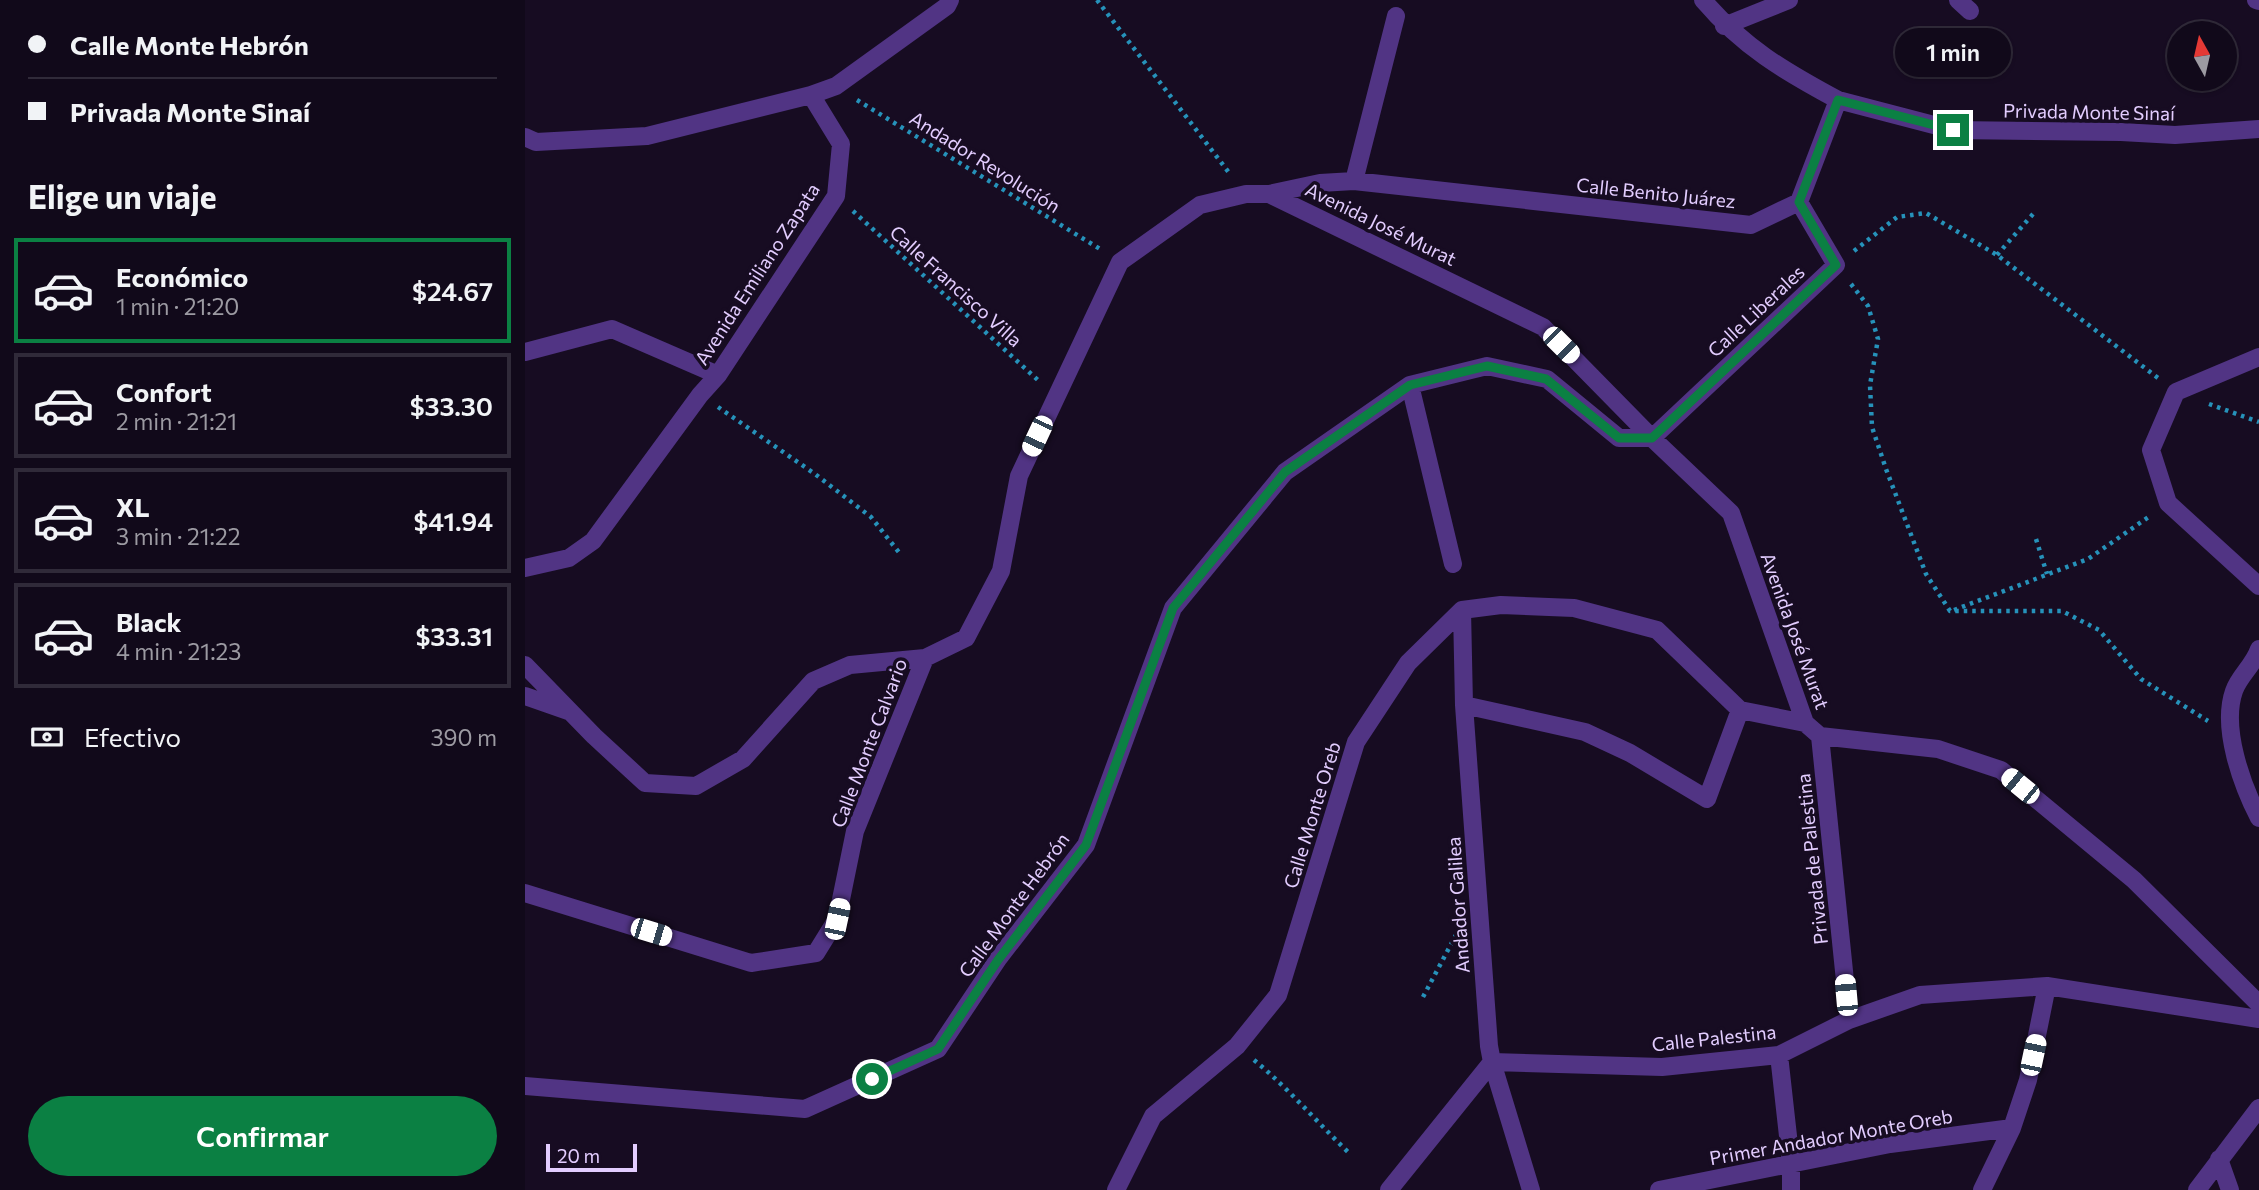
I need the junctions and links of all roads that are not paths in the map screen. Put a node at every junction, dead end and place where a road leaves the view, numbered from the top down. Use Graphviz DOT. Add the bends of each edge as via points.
graph roads {
  1 [pos="1703,0"];
  2 [pos="1789,0"];
  3 [pos="950,2"];
  4 [pos="1395,16"];
  5 [pos="1724,26"];
  6 [pos="811,95"];
  7 [pos="1838,100"];
  8 [pos="2259,129"];
  9 [pos="525,137"];
  10 [pos="1355,181"];
  11 [pos="1269,194"];
  12 [pos="1799,202"];
  13 [pos="525,352"];
  14 [pos="2259,357"];
  15 [pos="718,375"];
  16 [pos="1410,385"];
  17 [pos="1652,438"];
  18 [pos="1453,564"];
  19 [pos="525,568"];
  20 [pos="2259,586"];
  21 [pos="1462,610"];
  22 [pos="2259,649"];
  23 [pos="925,658"];
  24 [pos="525,664"];
  25 [pos="525,696"];
  26 [pos="1464,705"];
  27 [pos="1740,710"];
  28 [pos="571,712"];
  29 [pos="1805,723"];
  30 [pos="1820,736"];
  31 [pos="2259,818"];
  32 [pos="525,893"];
  33 [pos="2047,986"];
  34 [pos="2259,1004"];
  35 [pos="2259,1019"];
  36 [pos="1849,1020"];
  37 [pos="1779,1055"];
  38 [pos="1492,1062"];
  39 [pos="525,1086"];
  40 [pos="2259,1108"];
  41 [pos="2012,1128"];
  42 [pos="2219,1159"];
  43 [pos="1791,1163"];
  44 [pos="1116,1190"];
  45 [pos="1389,1190"];
  46 [pos="1531,1190"];
  47 [pos="1659,1190"];
  48 [pos="1791,1190"];
  49 [pos="1982,1190"];
  50 [pos="2197,1190"];
  51 [pos="2230,1190"];
  1 -- 5 [label="street"];
  2 -- 5 [label="street"];
  3 -- 6 [label="street" via="836,86"];
  4 -- 10 [label="street"];
  5 -- 7 [label="street" via="1781,69"];
  6 -- 9 [label="street" via="647,136 536,142"];
  6 -- 15 [label="street, Avenida Emiliano Zapata" via="841,144 837,196"];
  7 -- 8 [label="street, Privada Monte Sinaí" via="1953,130 2175,135"];
  7 -- 12 [label="street"];
  10 -- 11 [label="street, Calle Benito Juárez"];
  10 -- 12 [label="street, Calle Benito Juárez" via="1751,225"];
  11 -- 17 [label="street, Avenida José Murat" via="1543,327"];
  11 -- 23 [label="street, Avenida José Murat" via="1246,194 1200,205 1120,262 1019,475 1001,571 966,638"];
  12 -- 17 [label="street, Calle Liberales" via="1836,265"];
  13 -- 15 [label="street" via="613,330"];
  14 -- 20 [label="street" via="2176,391 2151,450 2168,503"];
  15 -- 19 [label="street, Avenida Emiliano Zapata" via="593,541 569,558"];
  16 -- 17 [label="street" via="1487,366 1546,379 1619,438"];
  16 -- 18 [label="street"];
  16 -- 39 [label="street, Calle Monte Hebrón" via="1285,472 1173,608 1086,845 998,960 938,1049 805,1109"];
  17 -- 29 [label="street, Avenida José Murat" via="1731,513"];
  21 -- 26 [label="street, Andador Galilea"];
  21 -- 27 [label="street" via="1501,605 1574,608 1657,630"];
  21 -- 44 [label="street, Calle Monte Oreb" via="1408,663 1356,742 1278,995 1237,1046 1153,1116"];
  22 -- 31 [label="street" via="2234,691 2229,734 2247,795"];
  23 -- 28 [label="street, Avenida José Murat" via="850,664 813,681 743,759 696,786 645,783"];
  23 -- 32 [label="street, Calle Monte Calvario" via="855,831 837,919 816,953 751,963"];
  24 -- 28 [label="street, Avenida José Murat"];
  25 -- 28 [label="street"];
  26 -- 27 [label="street" via="1585,733 1630,753 1707,799"];
  26 -- 38 [label="street, Andador Galilea"];
  27 -- 29 [label="street"];
  29 -- 30 [label="street, Avenida José Murat"];
  30 -- 34 [label="street, Avenida José Murat" via="1938,749 2001,770 2134,880"];
  30 -- 36 [label="street, Privada de Palestina"];
  33 -- 35 [label="street, Calle Palestina"];
  33 -- 36 [label="street, Calle Palestina" via="1920,995"];
  33 -- 41 [label="street" via="2028,1080"];
  36 -- 37 [label="street, Calle Palestina"];
  37 -- 38 [label="street, Calle Palestina" via="1662,1067"];
  37 -- 43 [label="street"];
  38 -- 45 [label="street"];
  38 -- 46 [label="street, Andador Galilea"];
  40 -- 42 [label="street"];
  41 -- 43 [label="street, Primer Andador Monte Oreb"];
  41 -- 49 [label="street"];
  42 -- 50 [label="street"];
  42 -- 51 [label="street"];
  43 -- 47 [label="street, Primer Andador Monte Oreb"];
  43 -- 48 [label="street"];
}
